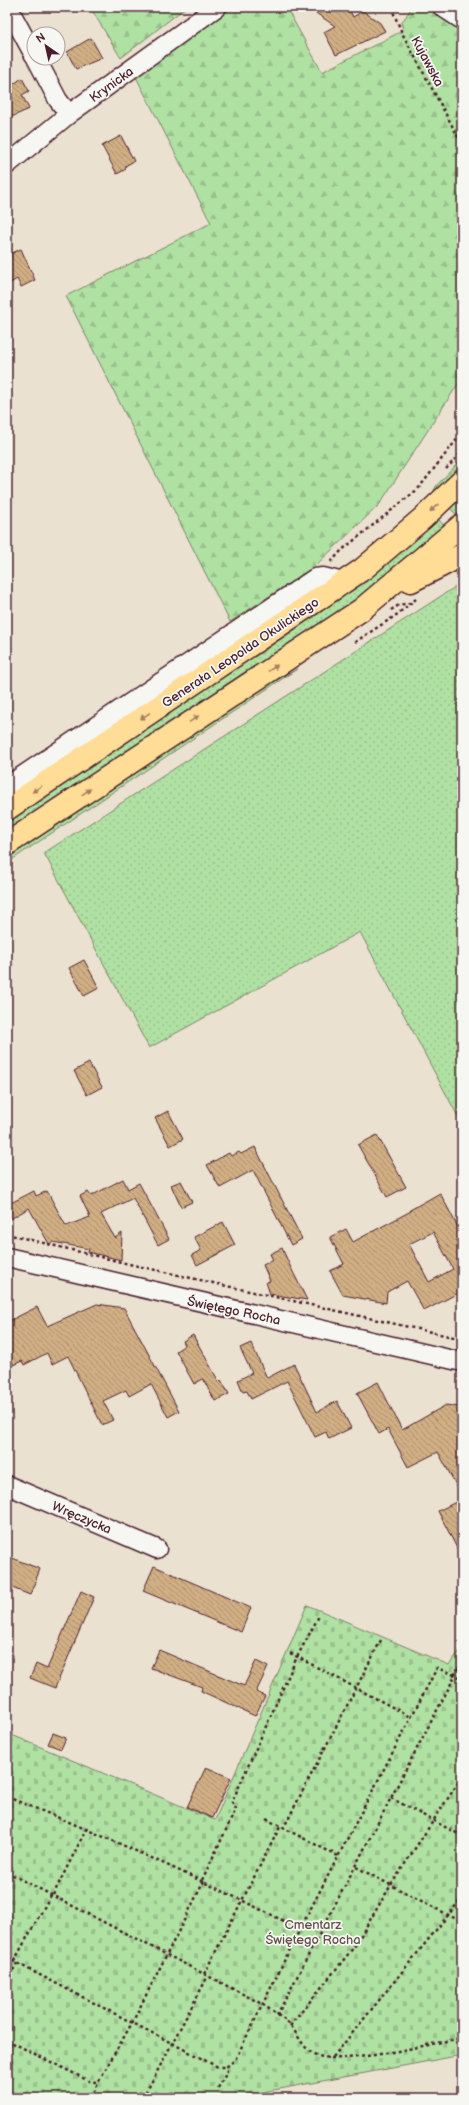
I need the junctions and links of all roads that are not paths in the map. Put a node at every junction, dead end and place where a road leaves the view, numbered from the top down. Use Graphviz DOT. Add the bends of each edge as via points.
graph roads {
  1 [pos="8,7"];
  2 [pos="218,7"];
  3 [pos="442,7"];
  4 [pos="462,20"];
  5 [pos="26,40"];
  6 [pos="40,66"];
  7 [pos="69,114"];
  8 [pos="7,165"];
  9 [pos="462,480"];
  10 [pos="462,525"];
  11 [pos="462,555"];
  12 [pos="343,582"];
  13 [pos="376,599"];
  14 [pos="7,786"];
  15 [pos="7,809"];
  16 [pos="7,844"];
  17 [pos="7,1257"];
  18 [pos="462,1362"];
  19 [pos="7,1485"];
  20 [pos="157,1549"];
  1 -- 5 [label="street"];
  2 -- 7 [label="street, Krynicka"];
  3 -- 4 [label="street"];
  6 -- 7 [label="street" via="58,100"];
  7 -- 8 [label="street, Krynicka"];
  9 -- 12 [label="main road, Generała Leopolda Okulickiego, one-way" via="423,518 363,569"];
  10 -- 13 [label="main road"];
  11 -- 13 [label="main road"];
  12 -- 14 [label="street" via="323,577 315,578"];
  12 -- 15 [label="main road, Generała Leopolda Okulickiego, one-way"];
  16 -- 13 [label="main road, one-way"];
  17 -- 18 [label="street, Świętego Rocha"];
  19 -- 20 [label="street, Wręczycka"];
}
